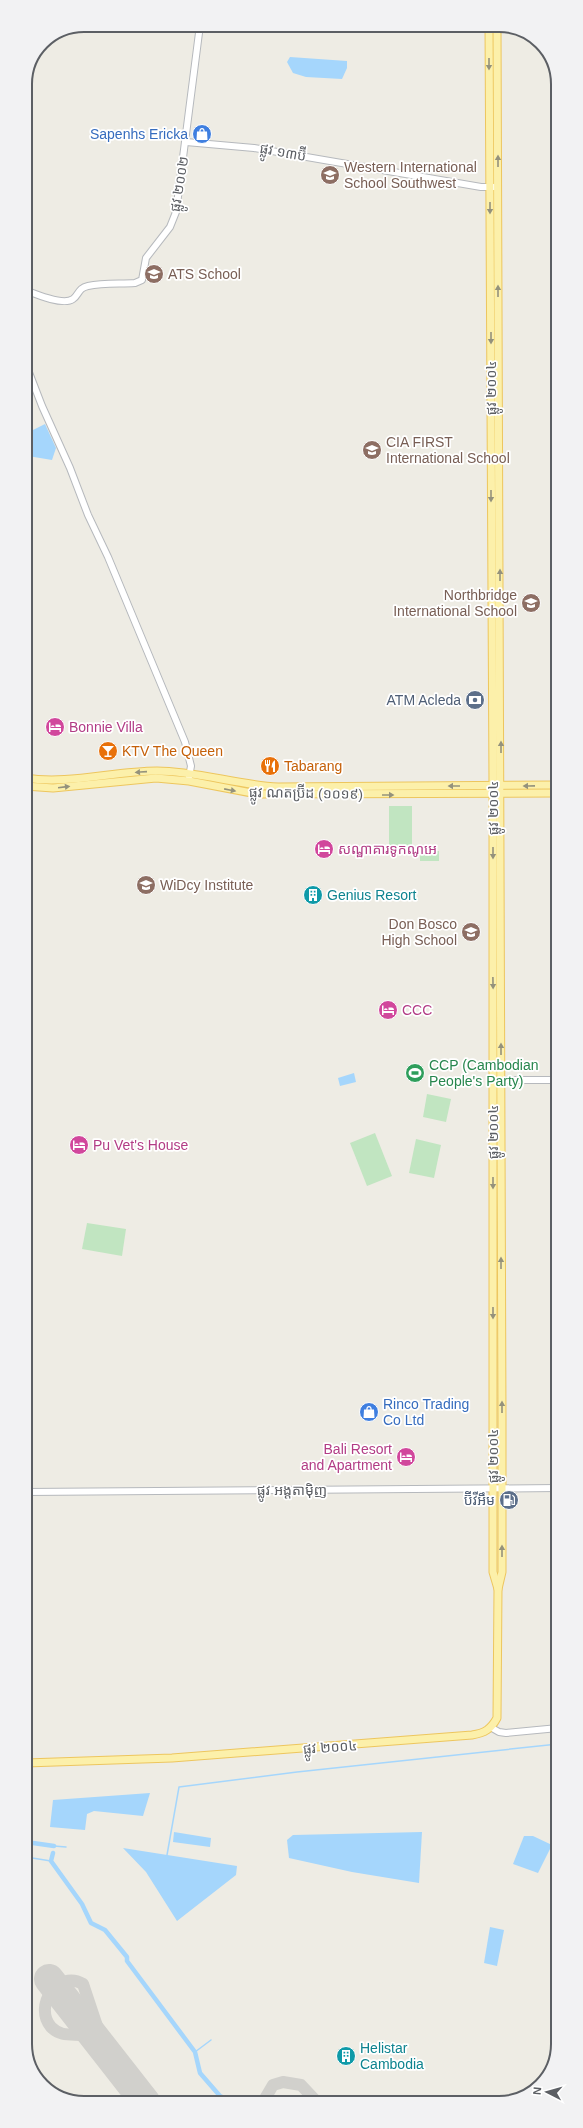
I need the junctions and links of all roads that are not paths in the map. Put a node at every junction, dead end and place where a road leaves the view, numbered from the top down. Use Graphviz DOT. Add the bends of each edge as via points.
graph roads {
  1 [pos="199,32"];
  2 [pos="489,32"];
  3 [pos="497,32"];
  4 [pos="186,142"];
  5 [pos="490,187"];
  6 [pos="498,187"];
  7 [pos="32,292"];
  8 [pos="32,380"];
  9 [pos="491,440"];
  10 [pos="499,440"];
  11 [pos="491,482"];
  12 [pos="499,482"];
  13 [pos="189,777"];
  14 [pos="32,778"];
  15 [pos="551,785"];
  16 [pos="493,786"];
  17 [pos="501,786"];
  18 [pos="32,787"];
  19 [pos="551,793"];
  20 [pos="493,794"];
  21 [pos="501,794"];
  22 [pos="493,1080"];
  23 [pos="501,1080"];
  24 [pos="551,1080"];
  25 [pos="551,1488"];
  26 [pos="493,1489"];
  27 [pos="502,1489"];
  28 [pos="32,1492"];
  29 [pos="498,1589"];
  30 [pos="492,1728"];
  31 [pos="551,1729"];
  32 [pos="32,1763"];
  1 -- 4 [label="street, ផ្លូវ ២០០២"];
  2 -- 5 [label="main road, ផ្លូវ ២០០៤, one-way"];
  6 -- 3 [label="main road, ផ្លូវ ២០០៤, one-way"];
  4 -- 5 [label="street, ផ្លូវ ១៣ប៊ី" via="254,148"];
  4 -- 7 [label="street, ផ្លូវ ២០០២" via="175,218 146,258 142,280 135,283 87,286 66,302"];
  5 -- 6 [label="street, ផ្លូវ ១៣ប៊ី"];
  5 -- 9 [label="main road, ផ្លូវ ២០០៤, one-way"];
  10 -- 6 [label="main road, ផ្លូវ ២០០៤, one-way"];
  8 -- 13 [label="street" via="185,742 191,766"];
  9 -- 10 [label="main road"];
  9 -- 11 [label="main road, ផ្លូវ ២០០៤"];
  10 -- 12 [label="main road, ផ្លូវ ២០០៤"];
  11 -- 12 [label="main road"];
  11 -- 16 [label="main road, ផ្លូវ ២០០៤, one-way"];
  17 -- 12 [label="main road, ផ្លូវ ២០០៤, one-way"];
  13 -- 14 [label="main road, ផ្លូវ ណតប្រ៊ីដ (១០១៩), one-way" via="149,772 53,780"];
  16 -- 13 [label="main road, ផ្លូវ ណតប្រ៊ីដ (១០១៩), one-way" via="278,787"];
  18 -- 13 [label="main road, ផ្លូវ ណតប្រ៊ីដ (១០១៩), one-way" via="52,788"];
  13 -- 20 [label="main road, ផ្លូវ ណតប្រ៊ីដ (១០១៩), one-way" via="257,794"];
  15 -- 17 [label="main road, ផ្លូវ ណតប្រ៊ីដ (១០១៩), one-way"];
  16 -- 17 [label="main road, ផ្លូវ ណតប្រ៊ីដ (១០១៩)"];
  16 -- 20 [label="main road, ផ្លូវ ២០០៤"];
  17 -- 21 [label="main road, ផ្លូវ ២០០៤"];
  19 -- 21 [label="main road, ផ្លូវ ណតប្រ៊ីដ (១០១៩)"];
  20 -- 21 [label="main road, ផ្លូវ ណតប្រ៊ីដ (១០១៩)"];
  20 -- 22 [label="main road, ផ្លូវ ២០០៤, one-way"];
  23 -- 21 [label="main road, ផ្លូវ ២០០៤, one-way"];
  22 -- 23 [label="street"];
  22 -- 26 [label="main road, ផ្លូវ ២០០៤, one-way"];
  23 -- 24 [label="street"];
  27 -- 23 [label="main road, ផ្លូវ ២០០៤, one-way"];
  25 -- 27 [label="street, ផ្លូវ អង្តតាម៉ិញ"];
  26 -- 27 [label="street, ផ្លូវ អង្តតាម៉ិញ"];
  26 -- 28 [label="street, ផ្លូវ អង្តតាម៉ិញ"];
  26 -- 29 [label="main road, ផ្លូវ ២០០៤" via="493,1572"];
  29 -- 27 [label="main road, ផ្លូវ ២០០៤, one-way" via="502,1572"];
  29 -- 30 [label="main road, ផ្លូវ ២០០៤" via="498,1714"];
  30 -- 31 [label="street" via="500,1732"];
  30 -- 32 [label="main road, ផ្លូវ ២០០៤" via="472,1735 321,1747 172,1758"];
}
